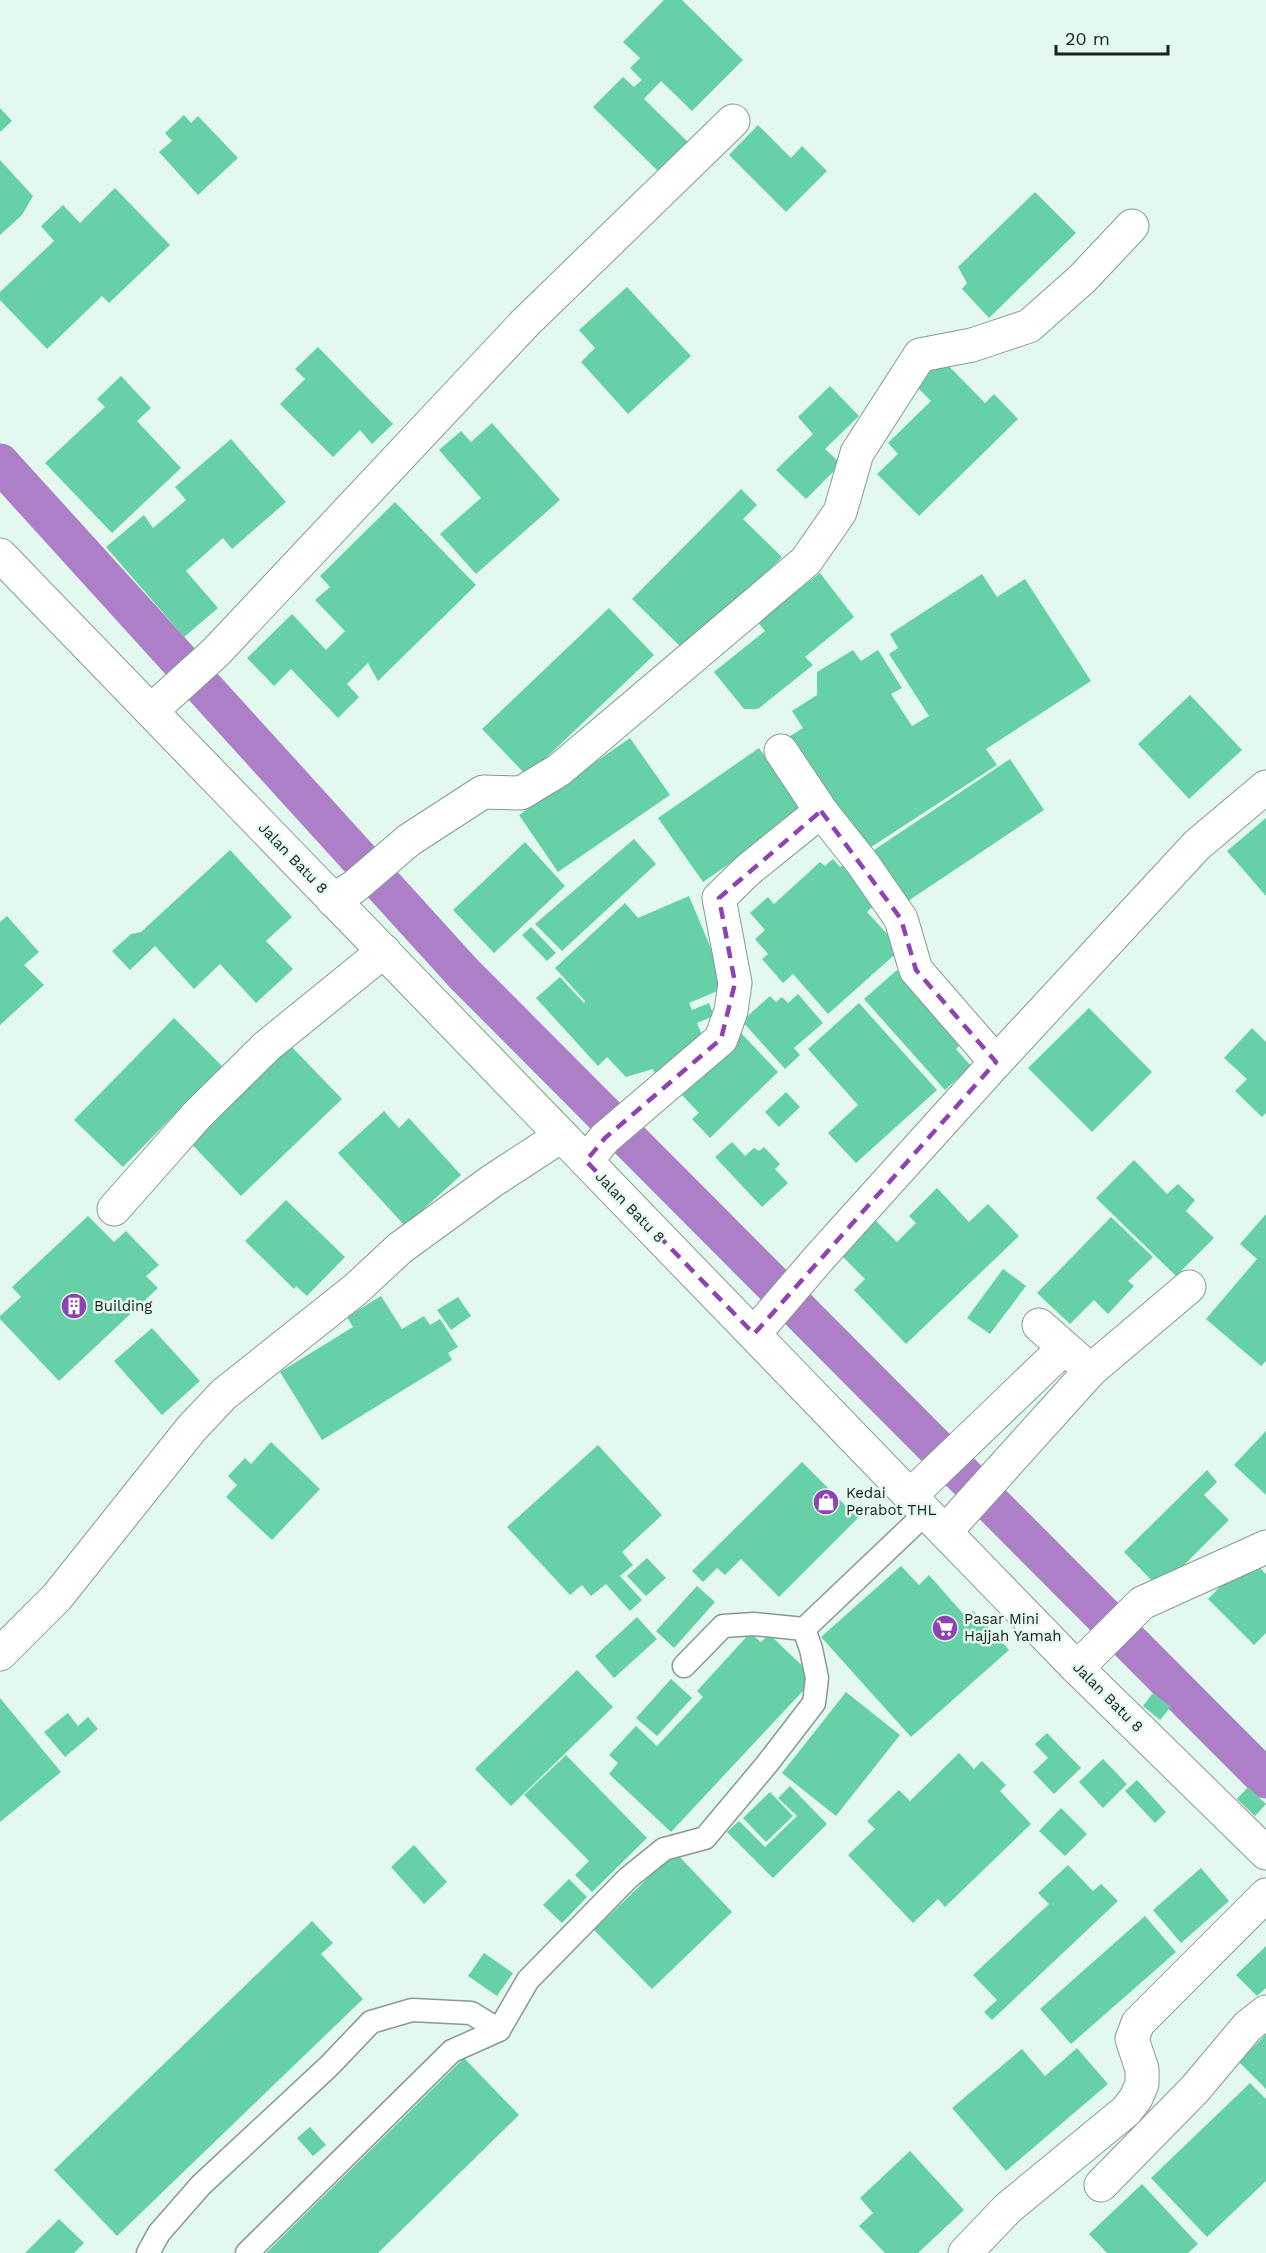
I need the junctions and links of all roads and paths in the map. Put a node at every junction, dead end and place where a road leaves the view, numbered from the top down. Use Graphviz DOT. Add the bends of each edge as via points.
graph roads {
  1 [pos="733,121"];
  2 [pos="1132,226"];
  3 [pos="0,555"];
  4 [pos="150,711"];
  5 [pos="781,751"];
  6 [pos="1266,787"];
  7 [pos="821,811"];
  8 [pos="344,894"];
  9 [pos="384,951"];
  10 [pos="996,1062"];
  11 [pos="561,1136"];
  12 [pos="596,1150"];
  13 [pos="114,1209"];
  14 [pos="1189,1287"];
  15 [pos="763,1325"];
  16 [pos="1039,1325"];
  17 [pos="1064,1348"];
  18 [pos="1091,1370"];
  19 [pos="936,1505"];
  20 [pos="1266,1546"];
  21 [pos="804,1629"];
  22 [pos="0,1654"];
  23 [pos="684,1666"];
  24 [pos="1077,1668"];
  25 [pos="1266,1853"];
  26 [pos="1266,1895"];
  27 [pos="1266,2012"];
  28 [pos="499,2030"];
  29 [pos="1101,2185"];
  30 [pos="148,2253"];
  31 [pos="247,2253"];
  32 [pos="965,2253"];
  1 -- 4 [label="street" via="525,323 216,652"];
  2 -- 8 [label="street" via="1082,279 1029,326 972,345 920,355 856,453 840,512 806,561 559,770 521,793 483,792 409,840"];
  3 -- 4 [label="street, Jalan Batu 8"];
  4 -- 8 [label="street, Jalan Batu 8"];
  5 -- 7 [label="street"];
  6 -- 10 [label="street" via="1197,845"];
  7 -- 10 [label="street" via="901,919 916,970"];
  7 -- 12 [label="street" via="718,898 735,983 721,1039"];
  8 -- 9 [label="street, Jalan Batu 8"];
  9 -- 11 [label="street, Jalan Batu 8"];
  9 -- 13 [label="street" via="267,1046 197,1116"];
  10 -- 15 [label="street"];
  11 -- 12 [label="street, Jalan Batu 8"];
  11 -- 22 [label="street" via="400,1248 339,1303 224,1394 191,1429 57,1597"];
  12 -- 15 [label="street, Jalan Batu 8"];
  14 -- 18 [label="street"];
  15 -- 19 [label="street, Jalan Batu 8"];
  16 -- 17 [label="street"];
  17 -- 18 [label="street"];
  17 -- 19 [label="street" via="956,1450"];
  18 -- 19 [label="street" via="990,1482"];
  19 -- 21 [label="lane"];
  19 -- 24 [label="street, Jalan Batu 8"];
  20 -- 24 [label="street" via="1142,1603"];
  21 -- 23 [label="lane" via="754,1624 723,1626"];
  21 -- 28 [label="lane" via="817,1678 814,1703 705,1838 664,1849 628,1878 528,1980"];
  24 -- 25 [label="street, Jalan Batu 8"];
  26 -- 32 [label="street" via="1138,2023 1132,2039 1142,2069 1142,2084 1126,2111 1008,2208"];
  27 -- 29 [label="street" via="1248,2026 1196,2089"];
  28 -- 30 [label="lane" via="471,2013 412,2010 371,2022 329,2067 201,2185 159,2233"];
  28 -- 31 [label="lane" via="452,2051"];
}
